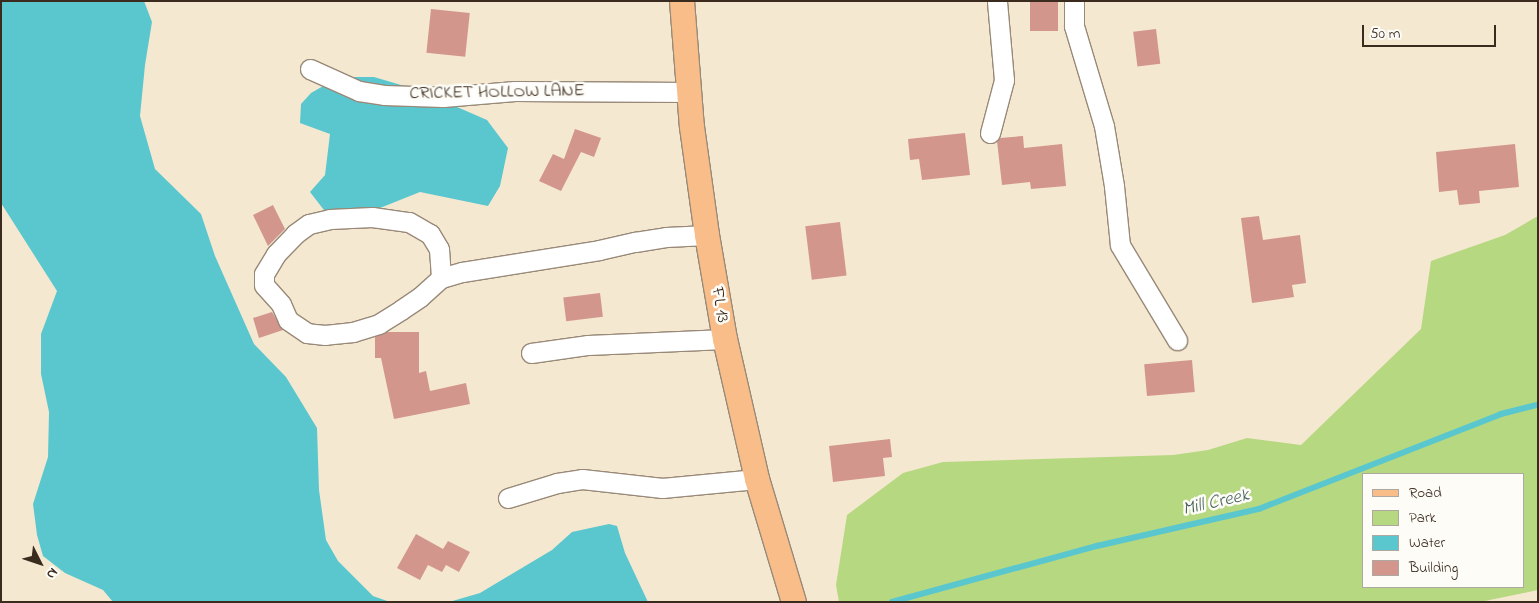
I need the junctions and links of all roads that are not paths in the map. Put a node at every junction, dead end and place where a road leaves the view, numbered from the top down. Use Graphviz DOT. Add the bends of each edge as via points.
graph roads {
  1 [pos="682,1"];
  2 [pos="997,1"];
  3 [pos="1074,1"];
  4 [pos="310,70"];
  5 [pos="689,92"];
  6 [pos="990,133"];
  7 [pos="707,235"];
  8 [pos="441,278"];
  9 [pos="726,339"];
  10 [pos="1177,340"];
  11 [pos="531,353"];
  12 [pos="756,479"];
  13 [pos="508,498"];
  14 [pos="794,602"];
  1 -- 5 [label="main road, FL 13"];
  2 -- 6 [label="street" via="1004,80"];
  3 -- 10 [label="street" via="1074,26 1104,126 1120,245"];
  4 -- 5 [label="street, CRICKET HOLLOW LANE" via="359,91 384,95 443,97 515,91"];
  5 -- 7 [label="main road, FL 13"];
  7 -- 8 [label="street" via="635,242"];
  7 -- 9 [label="main road, FL 13"];
  8 -- 8 [label="street" via="420,297 380,324 353,332 325,335 307,333 288,320 264,285 264,274 276,254 295,234 309,224 338,219 409,222 430,234 439,249"];
  9 -- 11 [label="street" via="588,345"];
  9 -- 12 [label="main road, FL 13"];
  12 -- 13 [label="street" via="662,488 582,479"];
  12 -- 14 [label="main road, FL 13"];
}
